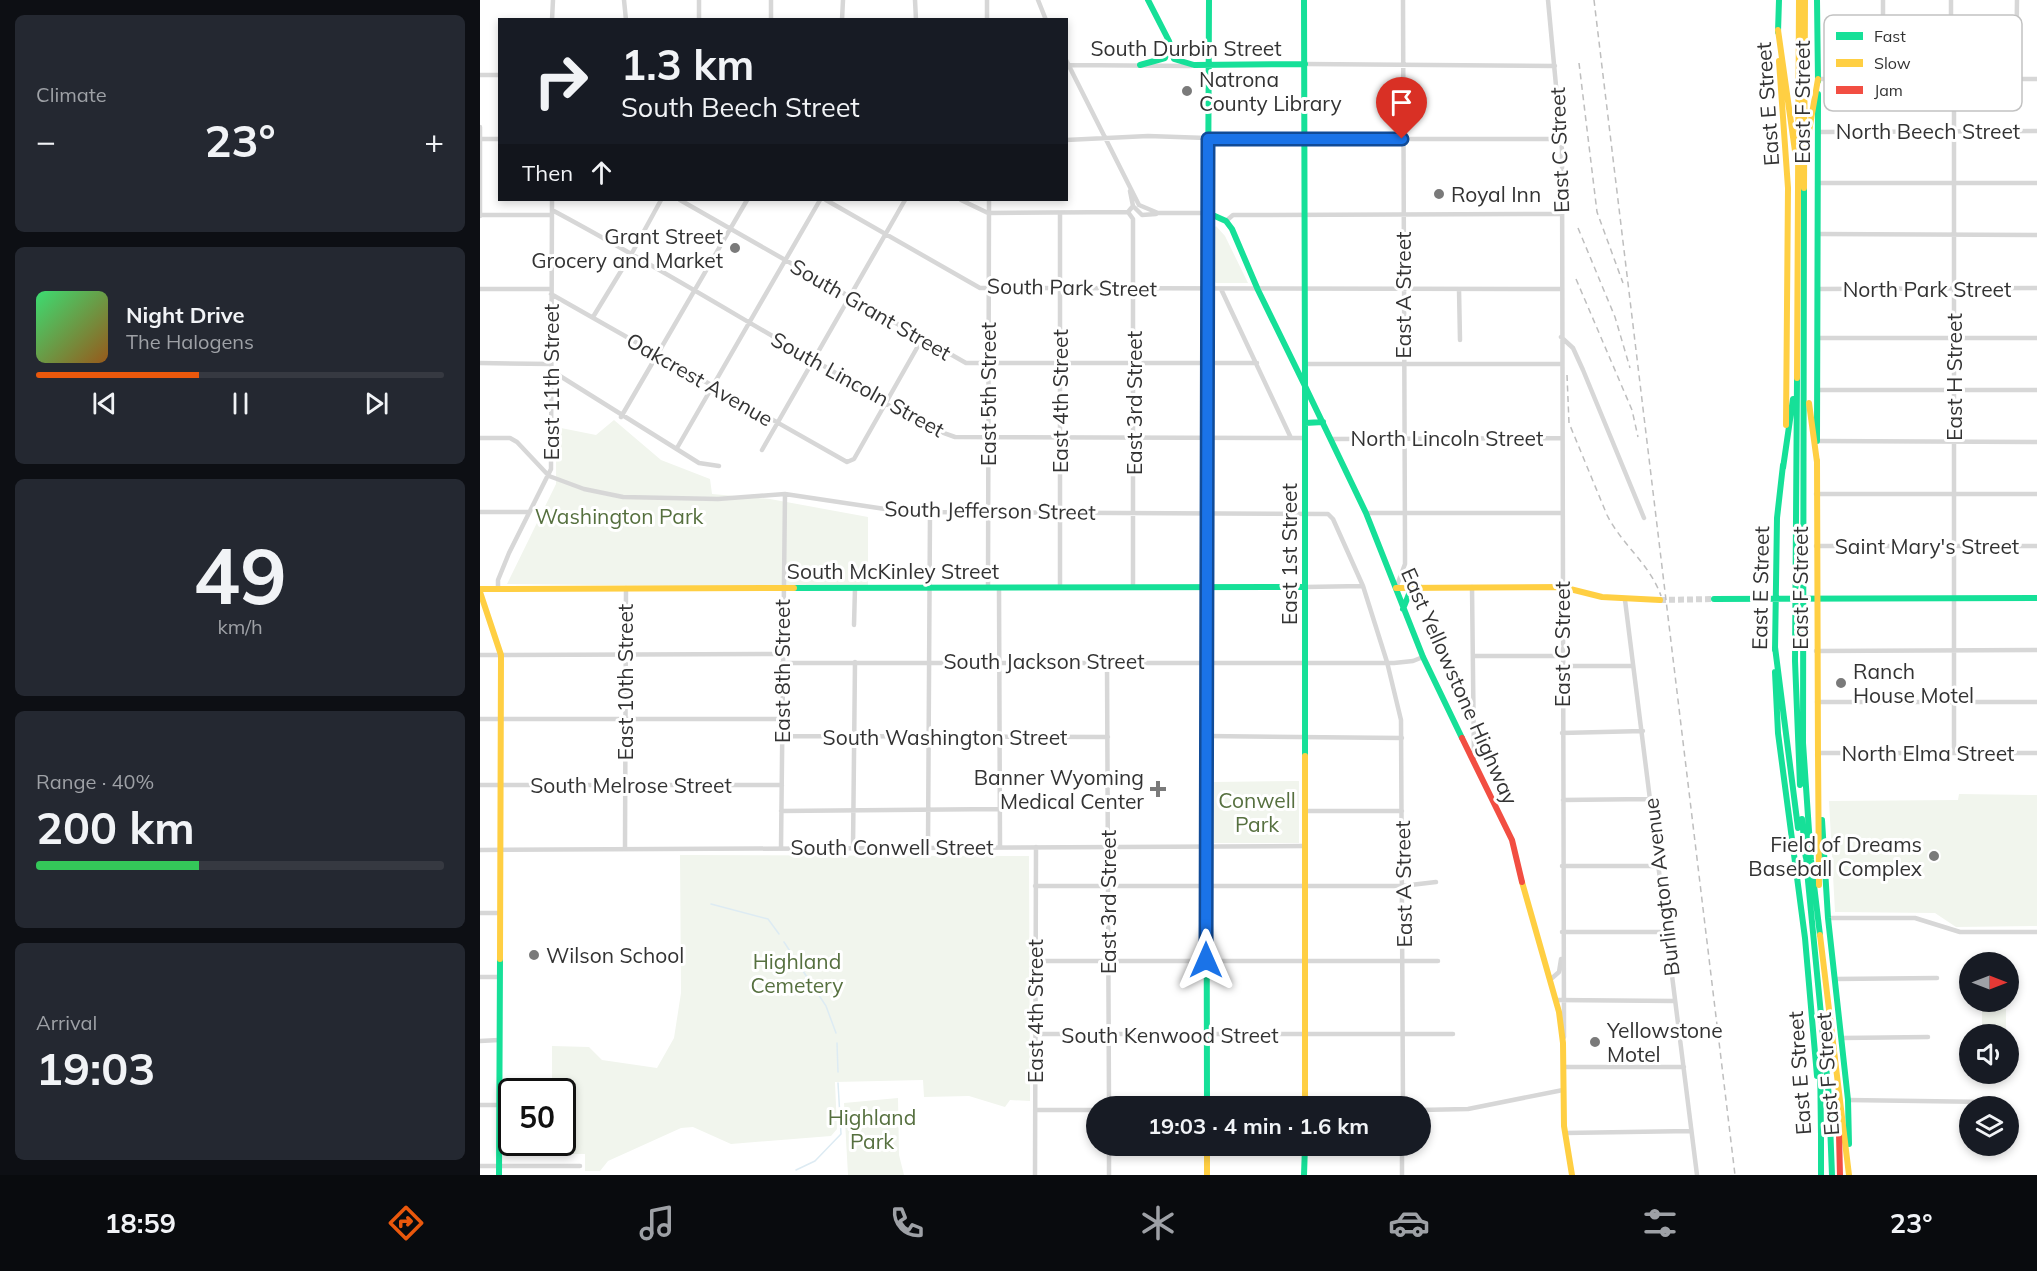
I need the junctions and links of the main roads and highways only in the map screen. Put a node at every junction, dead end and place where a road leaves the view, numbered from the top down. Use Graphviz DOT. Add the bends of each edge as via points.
graph roads {
  1 [pos="1148,0"];
  2 [pos="1209,0"];
  3 [pos="1304,0"];
  4 [pos="1779,0"];
  5 [pos="1799,0"];
  6 [pos="1805,0"];
  7 [pos="1817,0"];
  8 [pos="1778,30"];
  9 [pos="1169,41"];
  10 [pos="1305,64"];
  11 [pos="1140,65"];
  12 [pos="1209,65"];
  13 [pos="1818,79"];
  14 [pos="1802,179"];
  15 [pos="1208,213"];
  16 [pos="1801,344"];
  17 [pos="1305,386"];
  18 [pos="1323,422"];
  19 [pos="1305,423"];
  20 [pos="1817,462"];
  21 [pos="1783,468"];
  22 [pos="1305,587"];
  23 [pos="1206,588"];
  24 [pos="1396,588"];
  25 [pos="1421,588"];
  26 [pos="480,590"];
  27 [pos="1776,598"];
  28 [pos="2037,598"];
  29 [pos="1714,599"];
  30 [pos="1816,599"];
  31 [pos="1660,600"];
  32 [pos="480,601"];
  33 [pos="1403,609"];
  34 [pos="486,610"];
  35 [pos="1799,614"];
  36 [pos="1775,647"];
  37 [pos="1818,753"];
  38 [pos="1805,862"];
  39 [pos="1819,937"];
  40 [pos="1822,1023"];
  41 [pos="1834,1056"];
  42 [pos="1207,1096"];
  43 [pos="1305,1096"];
  44 [pos="1821,1136"];
  45 [pos="1207,1156"];
  46 [pos="1305,1156"];
  47 [pos="499,1175"];
  48 [pos="1207,1175"];
  49 [pos="1304,1175"];
  50 [pos="1572,1175"];
  51 [pos="1821,1175"];
  52 [pos="1832,1175"];
  53 [pos="1840,1175"];
  54 [pos="1849,1175"];
  1 -- 9 [label="main road"];
  2 -- 12 [label="main road"];
  3 -- 10 [label="main road, East 1st Street"];
  4 -- 8 [label="main road, East E Street"];
  5 -- 14 [label="main road"];
  6 -- 14 [label="main road"];
  7 -- 13 [label="main road, East F Street"];
  8 -- 14 [label="main road"];
  8 -- 21 [label="main road, East E Street" via="1788,188 1788,387"];
  9 -- 11 [label="main road" via="1165,58"];
  9 -- 12 [label="main road, South Durbin Street" via="1176,61"];
  10 -- 12 [label="main road, South Durbin Street"];
  10 -- 17 [label="main road, East 1st Street"];
  12 -- 15 [label="main road"];
  13 -- 14 [label="main road"];
  13 -- 20 [label="main road, East F Street"];
  14 -- 16 [label="main road"];
  15 -- 17 [label="main road, East Yellowstone Highway" via="1226,221 1243,251"];
  15 -- 23 [label="main road"];
  16 -- 20 [label="main road"];
  16 -- 21 [label="main road"];
  16 -- 35 [label="main road"];
  17 -- 18 [label="main road, East Yellowstone Highway"];
  17 -- 19 [label="main road, East 1st Street"];
  18 -- 19 [label="main road"];
  18 -- 24 [label="main road, East Yellowstone Highway"];
  19 -- 22 [label="main road, East 1st Street"];
  20 -- 30 [label="main road, East F Street"];
  21 -- 27 [label="main road, East E Street" via="1777,518"];
  22 -- 23 [label="main road, South McKinley Street"];
  22 -- 43 [label="main road, East 1st Street"];
  23 -- 26 [label="main road, South McKinley Street"];
  23 -- 42 [label="main road"];
  24 -- 25 [label="main road"];
  24 -- 33 [label="main road, East Yellowstone Highway"];
  25 -- 31 [label="main road" via="1563,587 1602,597"];
  25 -- 33 [label="main road" via="1409,594"];
  26 -- 34 [label="main road"];
  27 -- 29 [label="main road"];
  27 -- 30 [label="main road"];
  27 -- 36 [label="main road, East E Street"];
  28 -- 30 [label="main road"];
  30 -- 37 [label="main road, East F Street"];
  32 -- 34 [label="main road"];
  33 -- 50 [label="main road, East Yellowstone Highway" via="1512,840 1557,1000 1563,1043 1565,1134"];
  34 -- 47 [label="main road" via="501,655"];
  35 -- 38 [label="main road" via="1797,743"];
  35 -- 39 [label="main road" via="1803,753"];
  36 -- 38 [label="main road"];
  36 -- 44 [label="main road, East E Street" via="1778,733 1804,938"];
  37 -- 39 [label="main road"];
  37 -- 54 [label="main road, East F Street" via="1828,918 1848,1100"];
  38 -- 40 [label="main road"];
  39 -- 41 [label="main road"];
  40 -- 44 [label="main road"];
  40 -- 52 [label="main road"];
  41 -- 53 [label="main road"];
  41 -- 54 [label="main road"];
  44 -- 51 [label="main road, East E Street"];
  45 -- 48 [label="main road"];
  46 -- 49 [label="main road"];
}
